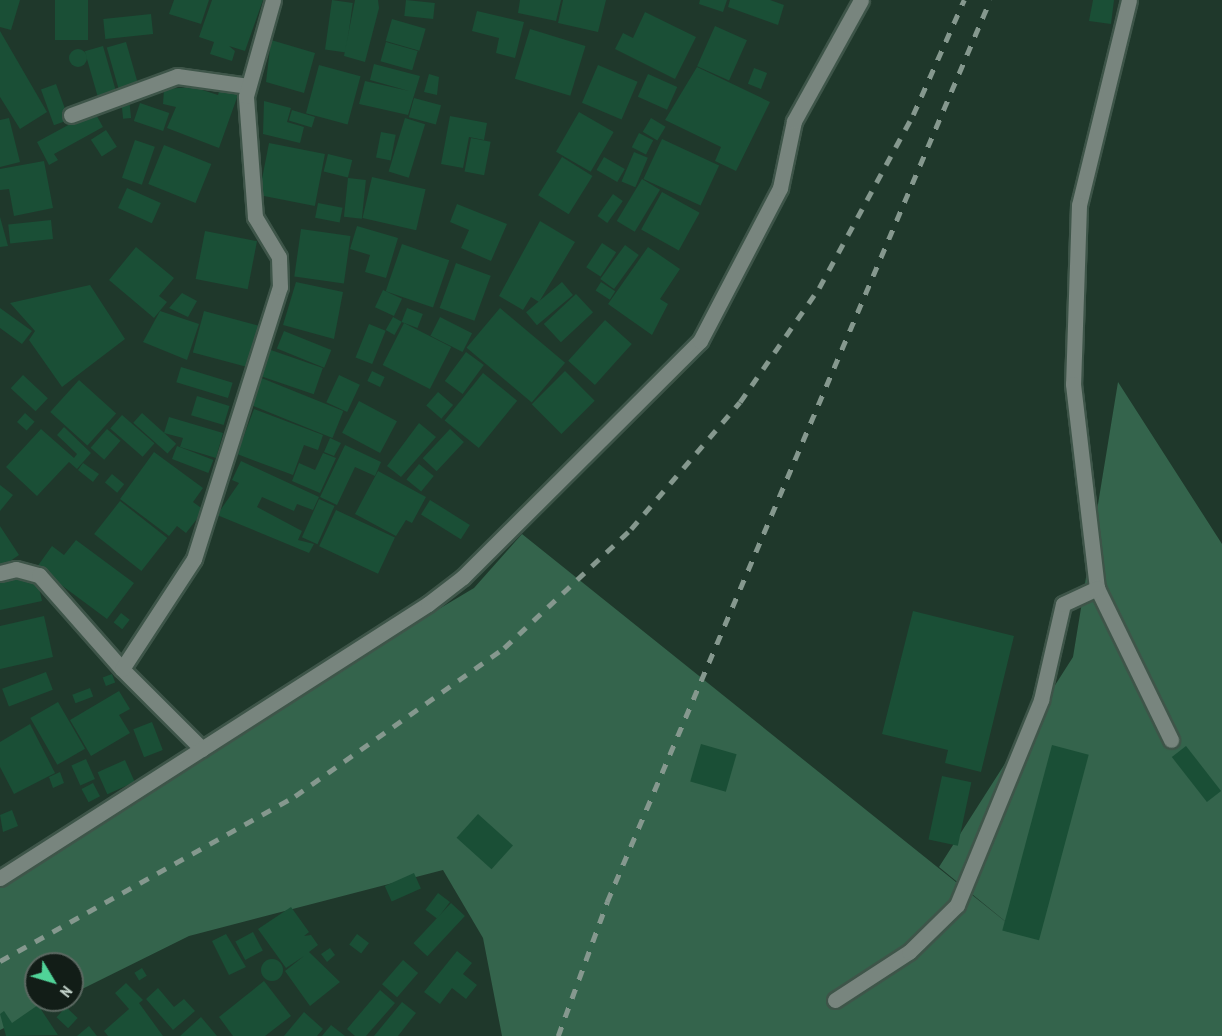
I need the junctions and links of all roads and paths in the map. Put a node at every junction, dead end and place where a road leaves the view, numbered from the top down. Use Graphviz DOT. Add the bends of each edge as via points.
graph roads {
  1 [pos="273,0"];
  2 [pos="861,0"];
  3 [pos="1129,0"];
  4 [pos="248,86"];
  5 [pos="71,116"];
  6 [pos="0,573"];
  7 [pos="1097,588"];
  8 [pos="122,669"];
  9 [pos="1171,740"];
  10 [pos="202,749"];
  11 [pos="0,878"];
  12 [pos="835,1000"];
  1 -- 4 [label="street"];
  2 -- 10 [label="street" via="794,121 780,188 700,341 463,576 375,640"];
  3 -- 7 [label="street" via="1079,205 1073,384"];
  4 -- 5 [label="street" via="177,76"];
  4 -- 8 [label="street" via="255,217 279,257 280,287 194,559"];
  6 -- 8 [label="street" via="16,569 39,574"];
  7 -- 9 [label="street"];
  7 -- 12 [label="street" via="1063,604 1041,700 957,905 909,952"];
  8 -- 10 [label="street"];
  10 -- 11 [label="street"];
}
